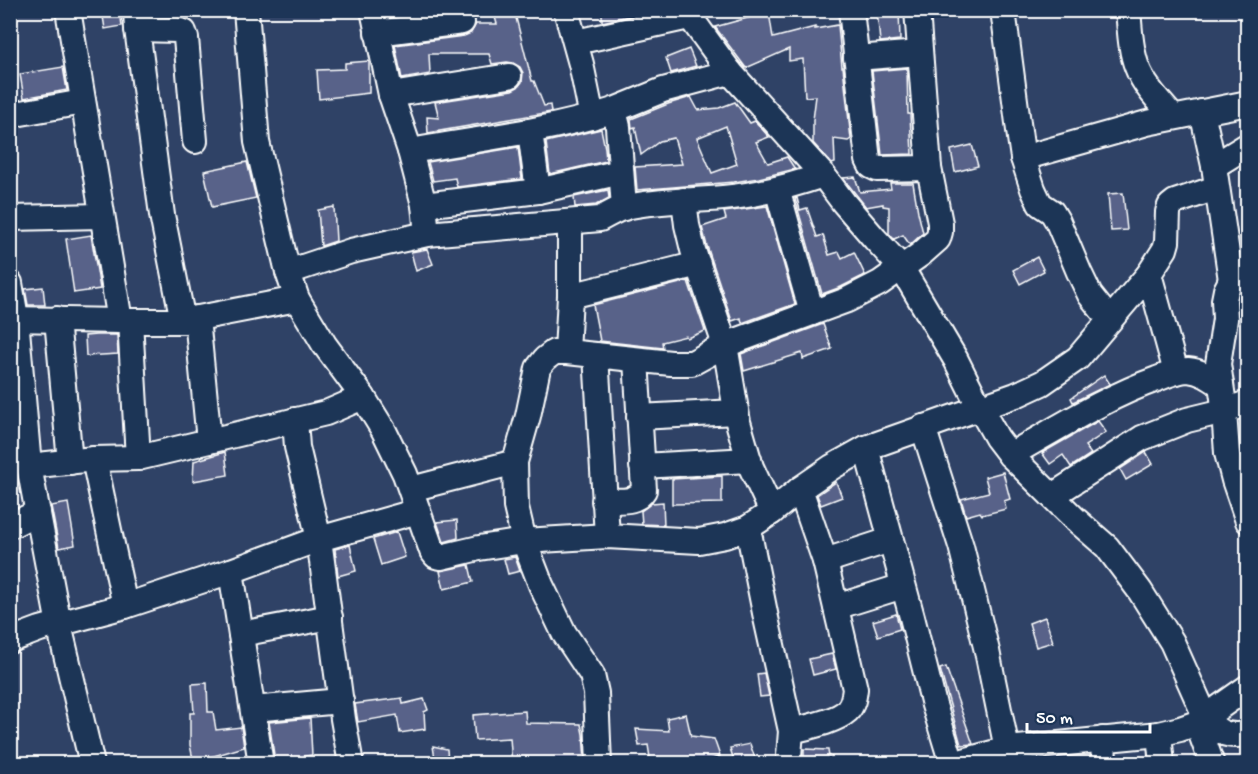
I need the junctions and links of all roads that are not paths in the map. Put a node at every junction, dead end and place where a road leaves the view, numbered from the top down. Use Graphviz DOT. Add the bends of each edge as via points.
graph roads {
  1 [pos="68,10"];
  2 [pos="246,10"];
  3 [pos="566,10"];
  4 [pos="851,10"];
  5 [pos="917,10"];
  6 [pos="1003,10"];
  7 [pos="1128,10"];
  8 [pos="687,14"];
  9 [pos="137,20"];
  10 [pos="375,22"];
  11 [pos="462,22"];
  12 [pos="576,42"];
  13 [pos="920,53"];
  14 [pos="856,58"];
  15 [pos="730,72"];
  16 [pos="509,76"];
  17 [pos="391,96"];
  18 [pos="83,102"];
  19 [pos="1248,103"];
  20 [pos="1202,112"];
  21 [pos="603,113"];
  22 [pos="10,115"];
  23 [pos="1173,117"];
  24 [pos="530,130"];
  25 [pos="195,141"];
  26 [pos="1248,145"];
  27 [pos="410,151"];
  28 [pos="1023,158"];
  29 [pos="929,168"];
  30 [pos="621,172"];
  31 [pos="824,175"];
  32 [pos="1215,177"];
  33 [pos="777,189"];
  34 [pos="538,191"];
  35 [pos="684,200"];
  36 [pos="424,205"];
  37 [pos="624,208"];
  38 [pos="102,216"];
  39 [pos="10,218"];
  40 [pos="570,222"];
  41 [pos="427,234"];
  42 [pos="698,264"];
  43 [pos="901,267"];
  44 [pos="288,272"];
  45 [pos="1149,274"];
  46 [pos="1239,275"];
  47 [pos="10,283"];
  48 [pos="570,296"];
  49 [pos="297,299"];
  50 [pos="812,313"];
  51 [pos="13,319"];
  52 [pos="57,320"];
  53 [pos="190,320"];
  54 [pos="1110,320"];
  55 [pos="125,321"];
  56 [pos="725,345"];
  57 [pos="567,352"];
  58 [pos="596,355"];
  59 [pos="636,360"];
  60 [pos="1176,372"];
  61 [pos="1221,385"];
  62 [pos="363,397"];
  63 [pos="1248,403"];
  64 [pos="980,408"];
  65 [pos="1224,411"];
  66 [pos="736,412"];
  67 [pos="639,417"];
  68 [pos="295,420"];
  69 [pos="923,427"];
  70 [pos="209,441"];
  71 [pos="601,444"];
  72 [pos="866,448"];
  73 [pos="642,454"];
  74 [pos="1010,455"];
  75 [pos="138,458"];
  76 [pos="82,460"];
  77 [pos="749,460"];
  78 [pos="515,462"];
  79 [pos="28,466"];
  80 [pos="800,489"];
  81 [pos="1052,496"];
  82 [pos="415,500"];
  83 [pos="604,501"];
  84 [pos="38,512"];
  85 [pos="772,512"];
  86 [pos="1248,521"];
  87 [pos="10,526"];
  88 [pos="748,528"];
  89 [pos="607,536"];
  90 [pos="319,539"];
  91 [pos="890,540"];
  92 [pos="524,541"];
  93 [pos="825,561"];
  94 [pos="231,571"];
  95 [pos="903,586"];
  96 [pos="125,606"];
  97 [pos="836,607"];
  98 [pos="330,617"];
  99 [pos="59,625"];
  100 [pos="241,634"];
  101 [pos="10,641"];
  102 [pos="1248,687"];
  103 [pos="341,701"];
  104 [pos="253,709"];
  105 [pos="1201,720"];
  106 [pos="791,731"];
  107 [pos="1159,734"];
  108 [pos="1248,734"];
  109 [pos="1103,739"];
  110 [pos="1006,749"];
  111 [pos="1050,754"];
  112 [pos="92,764"];
  113 [pos="261,764"];
  114 [pos="351,764"];
  115 [pos="599,764"];
  116 [pos="790,764"];
  117 [pos="952,764"];
  118 [pos="1104,764"];
  119 [pos="1162,764"];
  120 [pos="1212,764"];
  1 -- 18 [label="street"];
  2 -- 44 [label="street" via="257,142"];
  3 -- 12 [label="street"];
  4 -- 14 [label="street"];
  5 -- 13 [label="street"];
  6 -- 28 [label="street"];
  7 -- 23 [label="street" via="1138,69"];
  8 -- 12 [label="street"];
  8 -- 15 [label="street"];
  9 -- 25 [label="street" via="184,32"];
  9 -- 53 [label="street" via="162,215"];
  10 -- 11 [label="street"];
  10 -- 17 [label="street"];
  12 -- 21 [label="street"];
  13 -- 14 [label="street"];
  13 -- 29 [label="street"];
  14 -- 29 [label="street" via="871,166"];
  15 -- 21 [label="street" via="663,90"];
  15 -- 31 [label="street"];
  16 -- 17 [label="street"];
  17 -- 27 [label="street"];
  18 -- 22 [label="street"];
  18 -- 38 [label="street"];
  19 -- 20 [label="street"];
  20 -- 23 [label="street"];
  20 -- 32 [label="street"];
  21 -- 24 [label="street"];
  21 -- 30 [label="street" via="618,127"];
  23 -- 28 [label="street"];
  24 -- 27 [label="street"];
  24 -- 34 [label="street"];
  26 -- 32 [label="street"];
  27 -- 36 [label="street"];
  28 -- 54 [label="street" via="1040,204 1052,212 1090,295"];
  29 -- 43 [label="street" via="940,232 938,239"];
  30 -- 34 [label="street"];
  30 -- 37 [label="street"];
  31 -- 33 [label="street"];
  31 -- 43 [label="street"];
  32 -- 45 [label="street" via="1170,206 1165,249"];
  32 -- 46 [label="street"];
  33 -- 35 [label="street"];
  33 -- 50 [label="street"];
  34 -- 36 [label="street"];
  35 -- 37 [label="street"];
  35 -- 42 [label="street"];
  36 -- 41 [label="street"];
  37 -- 40 [label="street" via="600,219"];
  38 -- 39 [label="street"];
  38 -- 55 [label="street"];
  40 -- 41 [label="street"];
  40 -- 48 [label="street"];
  41 -- 44 [label="street"];
  42 -- 48 [label="street"];
  42 -- 56 [label="street"];
  43 -- 50 [label="street" via="855,296"];
  43 -- 64 [label="street"];
  44 -- 49 [label="street"];
  45 -- 54 [label="street"];
  45 -- 60 [label="street"];
  46 -- 61 [label="street" via="1226,290 1224,300 1226,319 1218,364"];
  47 -- 51 [label="street"];
  48 -- 57 [label="street"];
  49 -- 53 [label="street"];
  49 -- 62 [label="street"];
  50 -- 56 [label="street"];
  51 -- 52 [label="street"];
  51 -- 79 [label="street"];
  52 -- 55 [label="street"];
  52 -- 76 [label="street"];
  53 -- 55 [label="street"];
  53 -- 70 [label="street"];
  54 -- 64 [label="street" via="1078,358 1042,383"];
  55 -- 75 [label="street"];
  56 -- 59 [label="street" via="692,363"];
  56 -- 66 [label="street"];
  57 -- 58 [label="street"];
  57 -- 78 [label="street" via="554,352 538,368"];
  58 -- 59 [label="street"];
  58 -- 71 [label="street"];
  59 -- 67 [label="street"];
  60 -- 61 [label="street" via="1196,371"];
  60 -- 74 [label="street" via="1131,388"];
  61 -- 65 [label="street"];
  62 -- 68 [label="street" via="326,413"];
  62 -- 82 [label="street" via="384,431"];
  63 -- 65 [label="street"];
  64 -- 69 [label="street"];
  64 -- 74 [label="street"];
  65 -- 81 [label="street" via="1187,420 1142,438"];
  65 -- 86 [label="street" via="1227,453"];
  66 -- 67 [label="street"];
  66 -- 77 [label="street"];
  67 -- 73 [label="street"];
  68 -- 70 [label="street"];
  68 -- 90 [label="street" via="297,447"];
  69 -- 72 [label="street"];
  69 -- 110 [label="street" via="962,546"];
  70 -- 75 [label="street"];
  71 -- 73 [label="street"];
  71 -- 83 [label="street"];
  72 -- 80 [label="street"];
  72 -- 91 [label="street"];
  73 -- 77 [label="street"];
  73 -- 83 [label="street" via="644,490 640,496 634,500"];
  74 -- 81 [label="street"];
  75 -- 76 [label="street"];
  76 -- 79 [label="street"];
  76 -- 96 [label="street"];
  77 -- 85 [label="street"];
  78 -- 82 [label="street"];
  78 -- 92 [label="street" via="516,507"];
  79 -- 84 [label="street"];
  80 -- 85 [label="street"];
  80 -- 93 [label="street"];
  81 -- 105 [label="street" via="1107,547 1140,591 1172,642"];
  82 -- 90 [label="street"];
  82 -- 92 [label="street" via="436,556"];
  83 -- 89 [label="street"];
  84 -- 87 [label="street"];
  84 -- 99 [label="street"];
  85 -- 88 [label="street"];
  88 -- 89 [label="street" via="699,541"];
  88 -- 106 [label="street"];
  89 -- 92 [label="street"];
  90 -- 94 [label="street"];
  90 -- 98 [label="street"];
  91 -- 93 [label="street"];
  91 -- 95 [label="street"];
  92 -- 115 [label="street" via="564,633 592,675"];
  93 -- 97 [label="street"];
  94 -- 96 [label="street"];
  94 -- 100 [label="street"];
  95 -- 97 [label="street"];
  95 -- 117 [label="street"];
  96 -- 99 [label="street"];
  97 -- 106 [label="street" via="855,688 853,701 846,712 825,723"];
  98 -- 100 [label="street"];
  98 -- 103 [label="street"];
  99 -- 101 [label="street"];
  99 -- 112 [label="street"];
  100 -- 104 [label="street"];
  102 -- 105 [label="street"];
  103 -- 104 [label="street"];
  103 -- 114 [label="street"];
  104 -- 113 [label="street"];
  105 -- 107 [label="street"];
  105 -- 108 [label="street" via="1223,734"];
  105 -- 120 [label="street"];
  106 -- 116 [label="street"];
  107 -- 109 [label="street"];
  107 -- 119 [label="street"];
  109 -- 111 [label="street"];
  109 -- 118 [label="street"];
  110 -- 111 [label="street"];
  110 -- 117 [label="street"];
}
